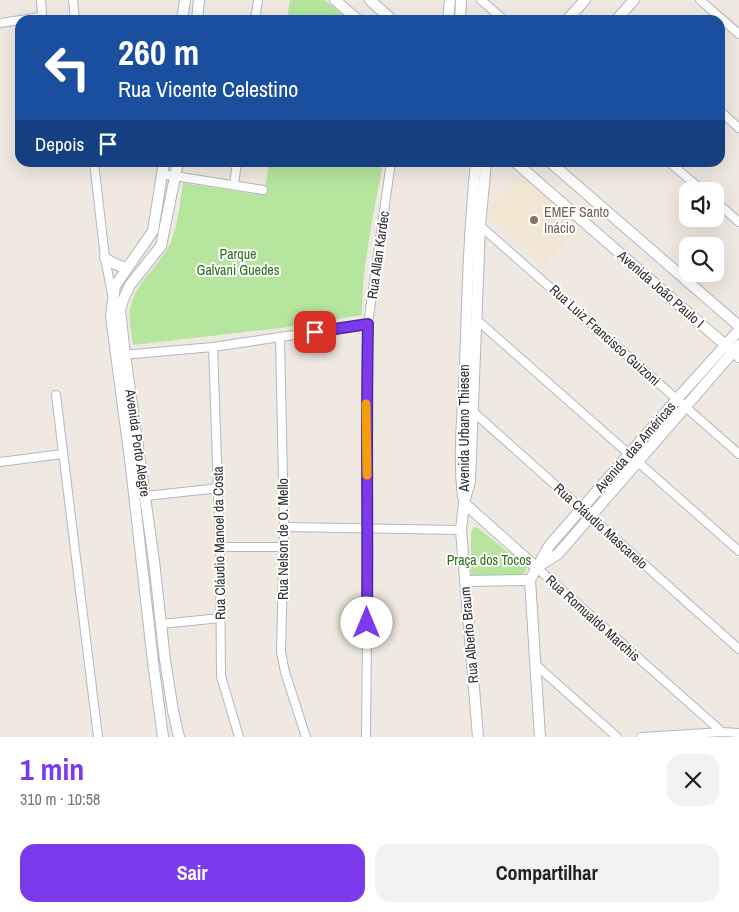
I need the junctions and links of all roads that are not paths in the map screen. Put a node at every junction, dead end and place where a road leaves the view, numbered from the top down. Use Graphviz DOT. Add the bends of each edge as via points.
graph roads {
  1 [pos="42,0"];
  2 [pos="73,0"];
  3 [pos="185,0"];
  4 [pos="200,0"];
  5 [pos="258,0"];
  6 [pos="335,0"];
  7 [pos="370,0"];
  8 [pos="450,0"];
  9 [pos="461,0"];
  10 [pos="481,0"];
  11 [pos="584,0"];
  12 [pos="634,0"];
  13 [pos="700,0"];
  14 [pos="41,15"];
  15 [pos="74,15"];
  16 [pos="183,15"];
  17 [pos="198,15"];
  18 [pos="256,15"];
  19 [pos="352,15"];
  20 [pos="386,15"];
  21 [pos="448,15"];
  22 [pos="460,15"];
  23 [pos="498,15"];
  24 [pos="571,15"];
  25 [pos="622,15"];
  26 [pos="717,15"];
  27 [pos="15,21"];
  28 [pos="725,22"];
  29 [pos="0,23"];
  30 [pos="739,34"];
  31 [pos="725,115"];
  32 [pos="739,128"];
  33 [pos="95,167"];
  34 [pos="163,167"];
  35 [pos="177,167"];
  36 [pos="236,167"];
  37 [pos="390,167"];
  38 [pos="475,167"];
  39 [pos="486,167"];
  40 [pos="521,167"];
  41 [pos="556,167"];
  42 [pos="676,167"];
  43 [pos="162,174"];
  44 [pos="176,176"];
  45 [pos="693,182"];
  46 [pos="234,185"];
  47 [pos="263,190"];
  48 [pos="724,209"];
  49 [pos="470,216"];
  50 [pos="739,222"];
  51 [pos="480,226"];
  52 [pos="104,258"];
  53 [pos="131,263"];
  54 [pos="118,299"];
  55 [pos="477,320"];
  56 [pos="368,324"];
  57 [pos="739,326"];
  58 [pos="739,330"];
  59 [pos="280,338"];
  60 [pos="213,347"];
  61 [pos="734,349"];
  62 [pos="120,355"];
  63 [pos="56,395"];
  64 [pos="676,399"];
  65 [pos="463,402"];
  66 [pos="685,406"];
  67 [pos="473,412"];
  68 [pos="62,454"];
  69 [pos="629,454"];
  70 [pos="739,454"];
  71 [pos="0,462"];
  72 [pos="638,462"];
  73 [pos="136,466"];
  74 [pos="219,488"];
  75 [pos="146,496"];
  76 [pos="464,503"];
  77 [pos="582,508"];
  78 [pos="591,517"];
  79 [pos="284,527"];
  80 [pos="368,528"];
  81 [pos="461,530"];
  82 [pos="220,547"];
  83 [pos="283,547"];
  84 [pos="739,551"];
  85 [pos="154,561"];
  86 [pos="142,564"];
  87 [pos="537,568"];
  88 [pos="530,580"];
  89 [pos="465,582"];
  90 [pos="222,618"];
  91 [pos="161,624"];
  92 [pos="739,649"];
  93 [pos="164,660"];
  94 [pos="152,662"];
  95 [pos="536,665"];
  96 [pos="722,732"];
  97 [pos="739,733"];
  98 [pos="98,737"];
  99 [pos="163,737"];
  100 [pos="179,737"];
  101 [pos="239,737"];
  102 [pos="306,737"];
  103 [pos="366,737"];
  104 [pos="478,737"];
  105 [pos="540,737"];
  106 [pos="618,737"];
  107 [pos="641,737"];
  1 -- 14 [label="street"];
  2 -- 15 [label="street"];
  3 -- 16 [label="street"];
  4 -- 17 [label="street"];
  5 -- 18 [label="street"];
  6 -- 19 [label="street"];
  7 -- 20 [label="street"];
  8 -- 21 [label="street"];
  9 -- 22 [label="street"];
  10 -- 23 [label="street"];
  11 -- 24 [label="street"];
  12 -- 25 [label="street"];
  13 -- 26 [label="street"];
  27 -- 29 [label="street"];
  28 -- 30 [label="street"];
  31 -- 32 [label="street"];
  33 -- 52 [label="street"];
  34 -- 43 [label="street, Avenida Porto Alegre"];
  35 -- 44 [label="street"];
  36 -- 46 [label="street"];
  37 -- 56 [label="street, Rua Allan Kardec"];
  38 -- 49 [label="street, Avenida Urbano Thiesen"];
  39 -- 51 [label="street, Avenida Urbano Thiesen"];
  40 -- 61 [label="street, Avenida João Paulo I"];
  41 -- 57 [label="street, Avenida João Paulo I"];
  42 -- 45 [label="street"];
  43 -- 44 [label="street"];
  43 -- 53 [label="street, Avenida Porto Alegre" via="153,231"];
  44 -- 46 [label="street"];
  44 -- 54 [label="street" via="161,246"];
  46 -- 47 [label="street"];
  48 -- 50 [label="street"];
  49 -- 51 [label="street, Rua Luiz Francisco Guizoni"];
  49 -- 65 [label="street, Avenida Urbano Thiesen"];
  51 -- 55 [label="street, Avenida Urbano Thiesen"];
  51 -- 64 [label="street, Rua Luiz Francisco Guizoni"];
  52 -- 53 [label="street" via="127,268"];
  52 -- 54 [label="street"];
  53 -- 54 [label="street, Avenida Porto Alegre" via="115,286"];
  54 -- 62 [label="street, Avenida Porto Alegre"];
  55 -- 67 [label="street, Avenida Urbano Thiesen"];
  55 -- 69 [label="street"];
  56 -- 59 [label="street"];
  56 -- 80 [label="street, Rua Allan Kardec"];
  58 -- 61 [label="street, Avenida das Américas"];
  59 -- 60 [label="street"];
  59 -- 79 [label="street, Rua Nelson de O. Mello"];
  60 -- 62 [label="street"];
  60 -- 74 [label="street, Rua Cláudio Manoel da Costa"];
  61 -- 64 [label="street, Avenida das Américas"];
  61 -- 66 [label="street, Avenida das Américas"];
  62 -- 73 [label="street, Avenida Porto Alegre"];
  63 -- 68 [label="street"];
  64 -- 66 [label="street, Rua Luiz Francisco Guizoni"];
  64 -- 69 [label="street, Avenida das Américas"];
  65 -- 67 [label="street, Rua Cláudio Mascarelo"];
  65 -- 76 [label="street, Avenida Urbano Thiesen" via="461,479"];
  66 -- 70 [label="street, Rua Luiz Francisco Guizoni"];
  66 -- 72 [label="street, Avenida das Américas"];
  67 -- 76 [label="street, Avenida Urbano Thiesen" via="470,480"];
  67 -- 77 [label="street, Rua Cláudio Mascarelo"];
  68 -- 71 [label="street"];
  68 -- 98 [label="street"];
  69 -- 72 [label="street"];
  69 -- 77 [label="street, Avenida das Américas"];
  72 -- 78 [label="street, Avenida das Américas"];
  72 -- 84 [label="street"];
  73 -- 75 [label="street, Avenida Porto Alegre"];
  73 -- 86 [label="street, Avenida Porto Alegre"];
  74 -- 75 [label="street"];
  74 -- 82 [label="street, Rua Cláudio Manoel da Costa"];
  75 -- 85 [label="street, Avenida Porto Alegre"];
  76 -- 81 [label="street, Rua Alberto Braum"];
  76 -- 87 [label="street, Rua Romualdo Marchis"];
  77 -- 78 [label="street, Rua Cláudio Mascarelo"];
  77 -- 87 [label="street, Avenida das Américas" via="549,546"];
  78 -- 87 [label="street, Avenida das Américas" via="558,554"];
  78 -- 92 [label="street, Rua Cláudio Mascarelo"];
  79 -- 80 [label="street"];
  79 -- 83 [label="street, Rua Nelson de O. Mello"];
  80 -- 81 [label="street"];
  80 -- 103 [label="street, Rua Allan Kardec"];
  81 -- 89 [label="street, Rua Alberto Braum"];
  82 -- 83 [label="street"];
  82 -- 90 [label="street, Rua Cláudio Manoel da Costa"];
  83 -- 102 [label="street, Rua Nelson de O. Mello" via="281,652"];
  85 -- 86 [label="street"];
  85 -- 91 [label="street, Avenida Porto Alegre"];
  86 -- 94 [label="street, Avenida Porto Alegre"];
  87 -- 88 [label="street, Avenida das Américas"];
  87 -- 96 [label="street, Rua Romualdo Marchis"];
  88 -- 89 [label="street"];
  88 -- 95 [label="street"];
  89 -- 104 [label="street, Rua Alberto Braum"];
  90 -- 91 [label="street"];
  90 -- 101 [label="street, Rua Cláudio Manoel da Costa" via="221,676"];
  91 -- 93 [label="street, Avenida Porto Alegre"];
  93 -- 94 [label="street"];
  93 -- 100 [label="street, Avenida Porto Alegre"];
  94 -- 99 [label="street, Avenida Porto Alegre"];
  95 -- 105 [label="street"];
  95 -- 106 [label="street"];
  96 -- 97 [label="street"];
  96 -- 107 [label="street"];
}
